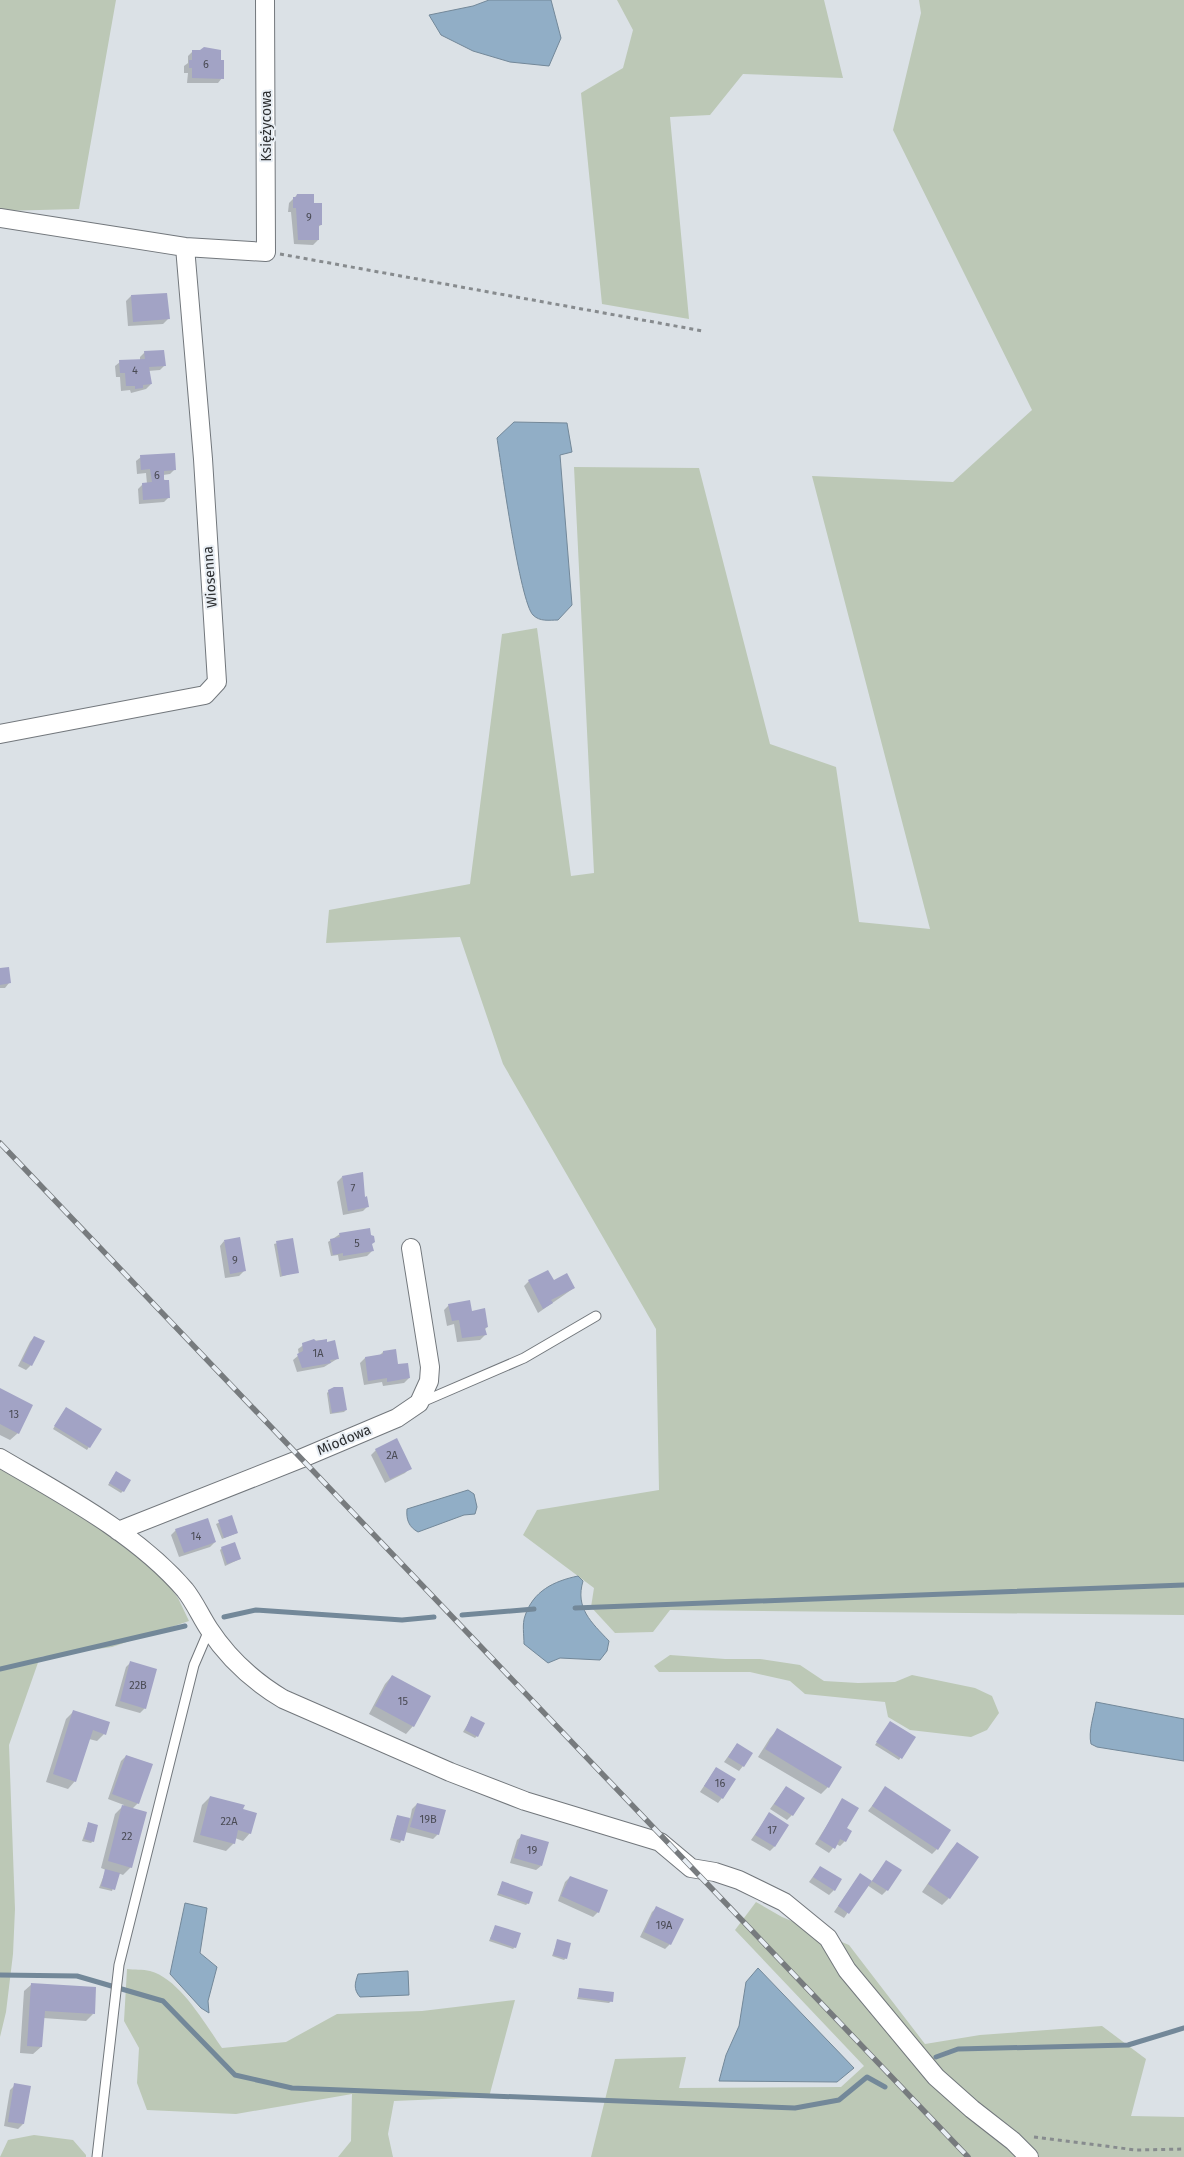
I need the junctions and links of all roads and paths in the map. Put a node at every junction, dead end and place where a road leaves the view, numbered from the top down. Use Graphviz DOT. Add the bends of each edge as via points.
graph roads {
  1 [pos="266,0"];
  2 [pos="0,218"];
  3 [pos="185,247"];
  4 [pos="266,252"];
  5 [pos="703,331"];
  6 [pos="0,734"];
  7 [pos="411,1248"];
  8 [pos="596,1316"];
  9 [pos="419,1403"];
  10 [pos="0,1458"];
  11 [pos="118,1530"];
  12 [pos="209,1630"];
  13 [pos="1013,2141"];
  14 [pos="1184,2149"];
  15 [pos="97,2157"];
  16 [pos="1029,2157"];
  1 -- 4 [label="street, Księżycowa"];
  2 -- 3 [label="street"];
  3 -- 4 [label="street"];
  3 -- 6 [label="street, Wiosenna" via="217,682 205,695"];
  4 -- 5 [label="path"];
  7 -- 9 [label="street" via="430,1367 429,1381"];
  8 -- 9 [label="lane" via="524,1358"];
  9 -- 11 [label="street, Miodowa" via="397,1418 300,1459"];
  10 -- 11 [label="street"];
  11 -- 12 [label="street" via="186,1591"];
  12 -- 13 [label="street" via="226,1653 259,1684 282,1699 525,1801 660,1842 691,1868 739,1880 784,1902 828,1938 847,1970 936,2077"];
  12 -- 15 [label="lane" via="194,1665 119,1965"];
  13 -- 14 [label="path" via="1033,2137 1136,2150"];
  13 -- 16 [label="street"];
}
